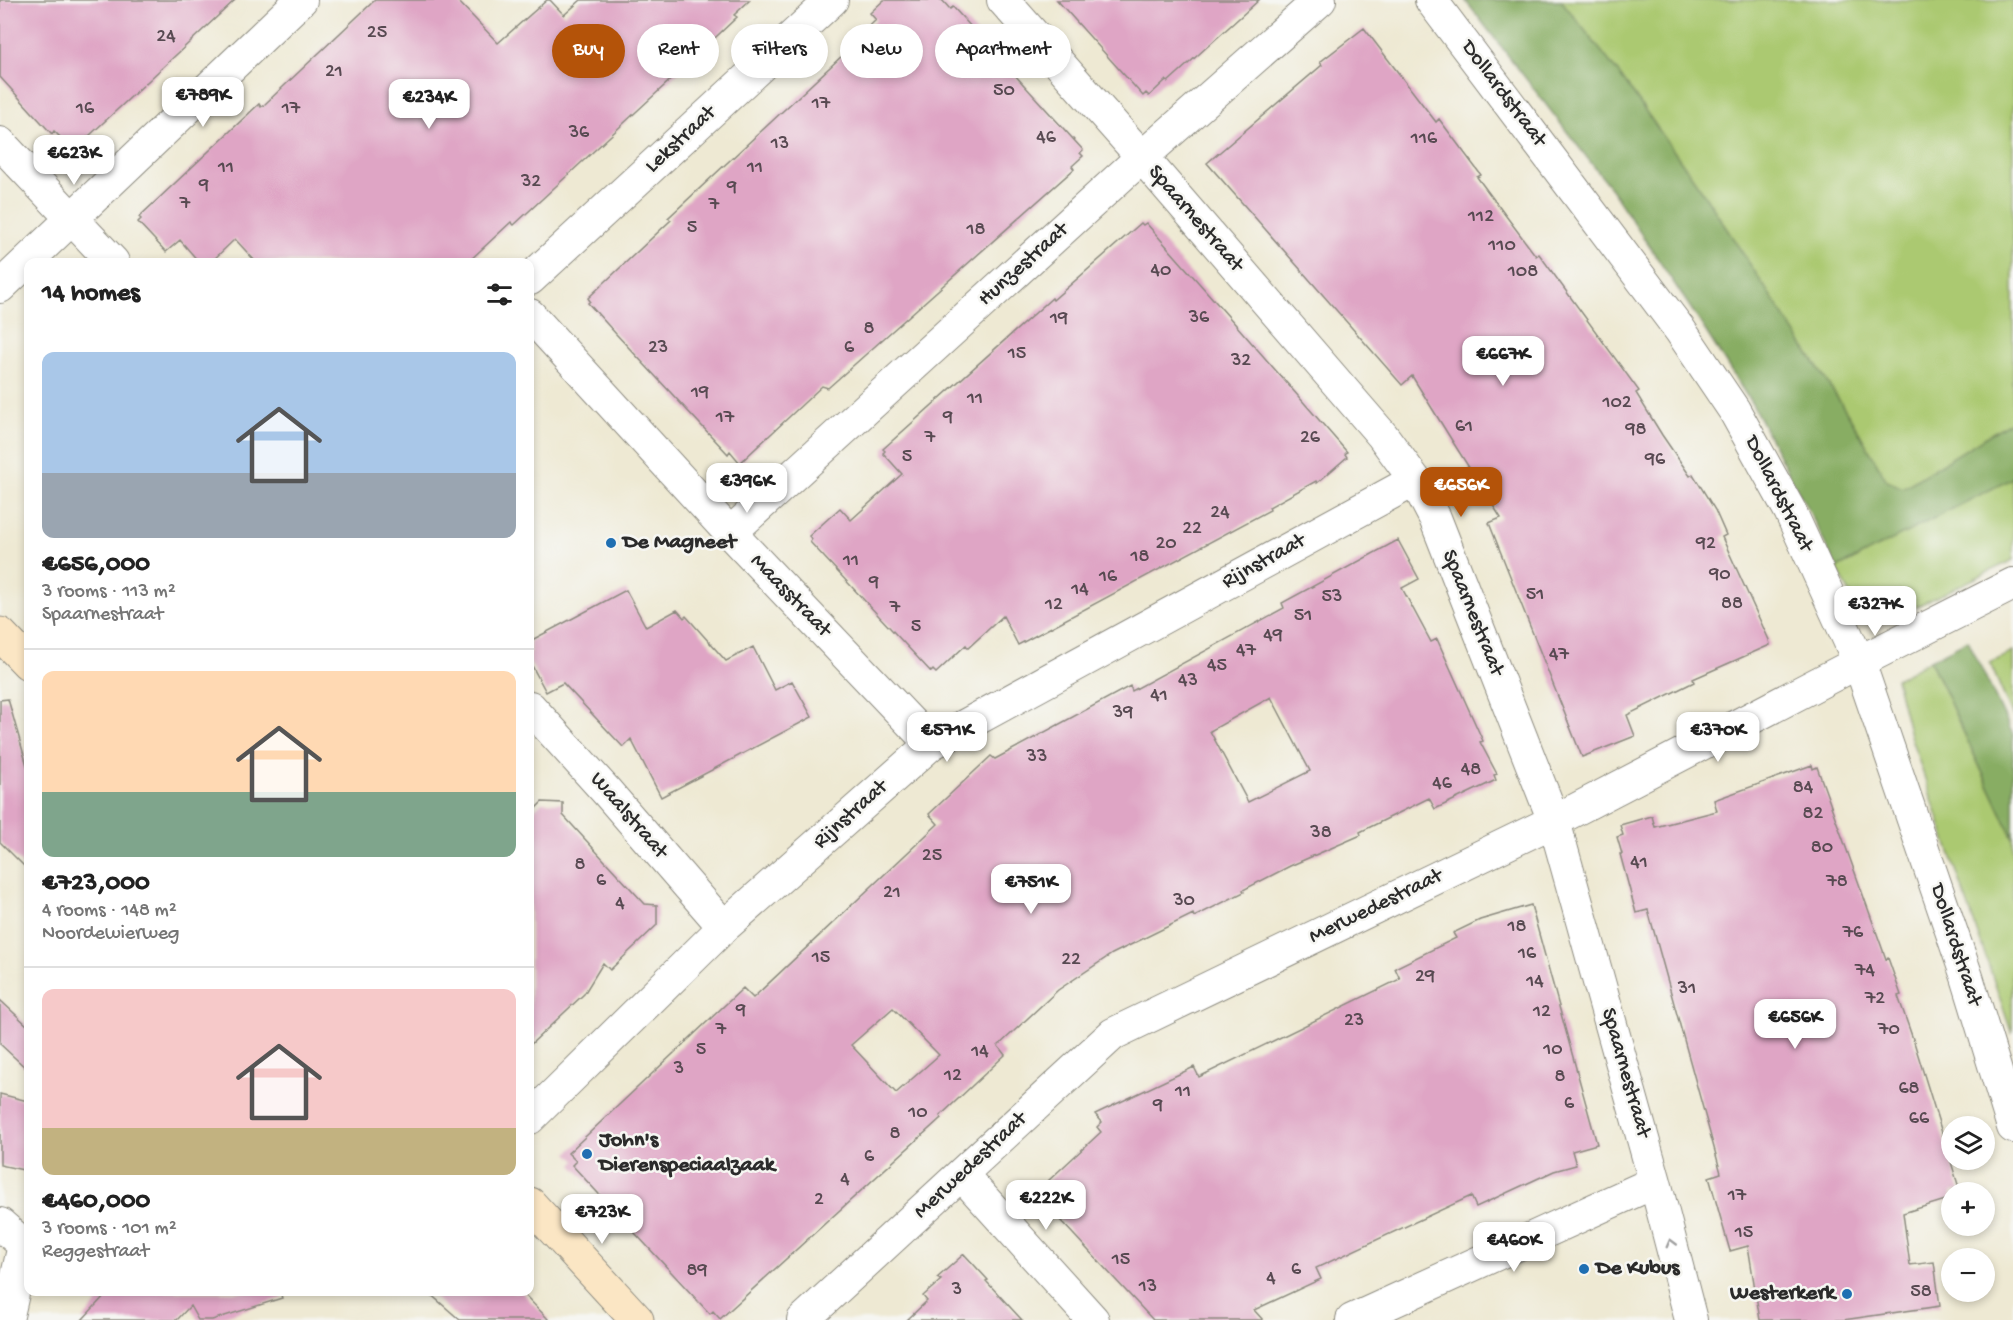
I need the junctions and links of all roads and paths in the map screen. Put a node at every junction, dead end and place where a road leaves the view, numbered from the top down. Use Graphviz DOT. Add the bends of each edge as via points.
graph roads {
  1 [pos="301,0"];
  2 [pos="831,0"];
  3 [pos="1003,0"];
  4 [pos="1320,0"];
  5 [pos="1431,0"];
  6 [pos="0,143"];
  7 [pos="1142,157"];
  8 [pos="72,219"];
  9 [pos="31,258"];
  10 [pos="109,258"];
  11 [pos="24,264"];
  12 [pos="534,275"];
  13 [pos="0,287"];
  14 [pos="534,319"];
  15 [pos="1415,480"];
  16 [pos="730,533"];
  17 [pos="2013,584"];
  18 [pos="0,634"];
  19 [pos="24,659"];
  20 [pos="1859,662"];
  21 [pos="534,711"];
  22 [pos="931,744"];
  23 [pos="1554,821"];
  24 [pos="724,927"];
  25 [pos="534,1114"];
  26 [pos="2013,1127"];
  27 [pos="962,1175"];
  28 [pos="1655,1182"];
  29 [pos="534,1208"];
  30 [pos="0,1224"];
  31 [pos="24,1242"];
  32 [pos="24,1252"];
  33 [pos="7,1320"];
  34 [pos="637,1320"];
  35 [pos="803,1320"];
  36 [pos="1093,1320"];
  37 [pos="1352,1320"];
  38 [pos="1691,1320"];
  1 -- 8 [label="street"];
  2 -- 12 [label="street, Lekstraat"];
  3 -- 7 [label="street, Spaarnestraat"];
  4 -- 7 [label="street, Hunzestraat"];
  5 -- 20 [label="street, Dollardstraat" via="1680,330 1734,410 1790,511"];
  6 -- 8 [label="street"];
  7 -- 15 [label="street, Spaarnestraat" via="1382,435"];
  7 -- 16 [label="street, Hunzestraat"];
  8 -- 9 [label="street"];
  8 -- 10 [label="street"];
  11 -- 13 [label="street"];
  14 -- 16 [label="street, Maasstraat"];
  15 -- 22 [label="street, Rijnstraat"];
  15 -- 23 [label="street, Spaarnestraat" via="1435,518"];
  16 -- 22 [label="street, Maasstraat"];
  17 -- 20 [label="street, Merwedestraat"];
  18 -- 19 [label="street"];
  20 -- 23 [label="street, Merwedestraat"];
  20 -- 26 [label="street, Dollardstraat" via="1967,977"];
  21 -- 24 [label="street, Waalstraat"];
  22 -- 24 [label="street, Rijnstraat"];
  23 -- 27 [label="street, Merwedestraat" via="1113,1035"];
  23 -- 28 [label="street, Spaarnestraat"];
  24 -- 25 [label="street, Rijnstraat"];
  27 -- 35 [label="street, Merwedestraat"];
  27 -- 36 [label="street"];
  28 -- 37 [label="street"];
  38 -- 28 [label="street, Spaarnestraat, one-way"];
  29 -- 34 [label="street"];
  30 -- 31 [label="street"];
  32 -- 33 [label="street"];
}
